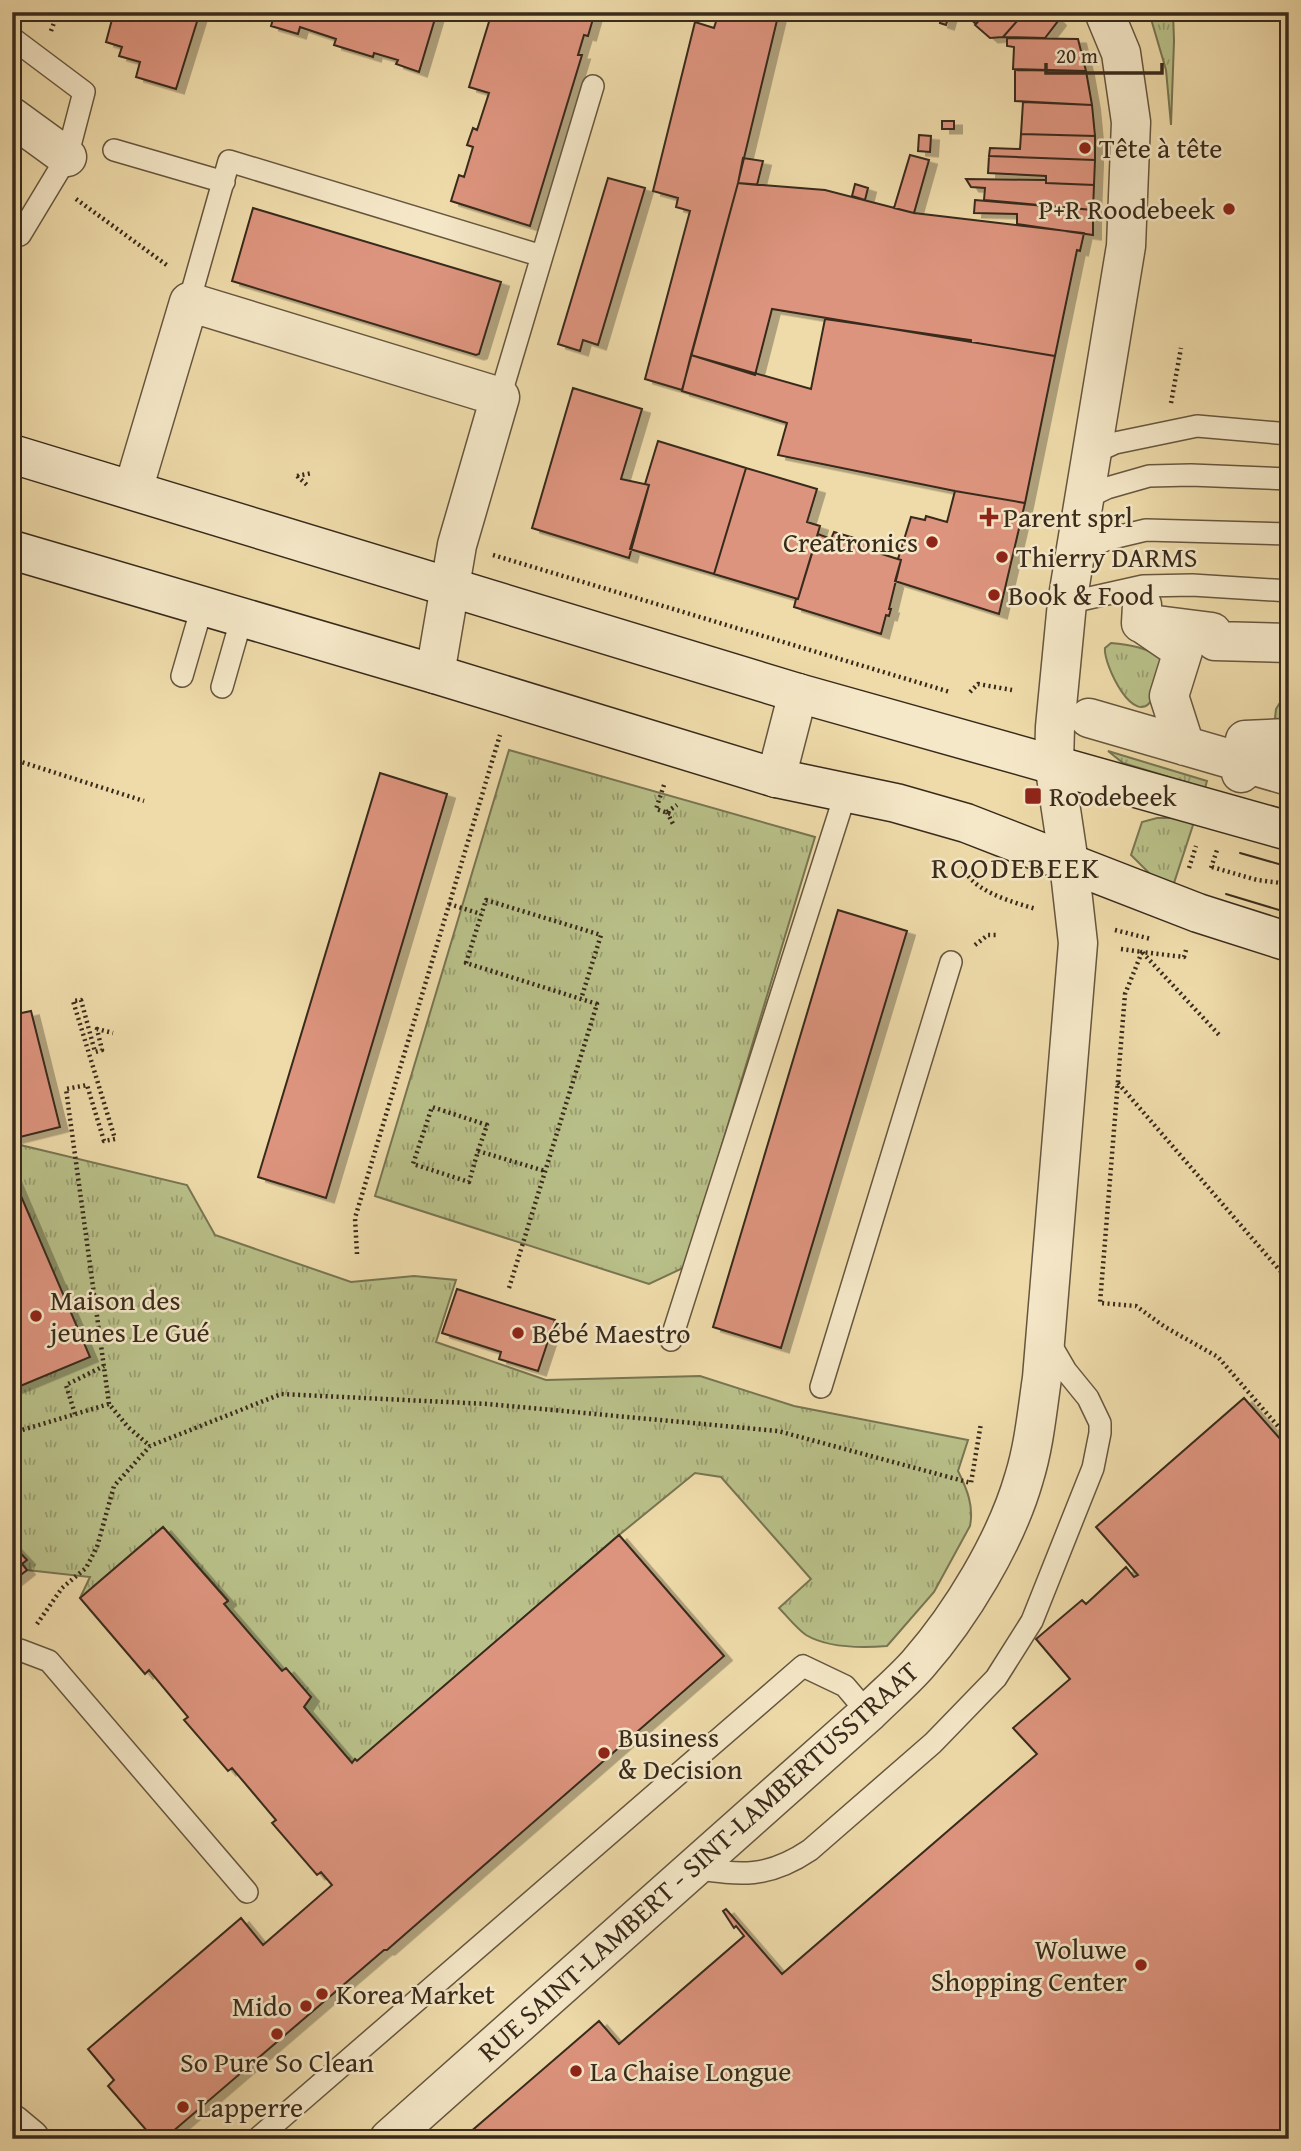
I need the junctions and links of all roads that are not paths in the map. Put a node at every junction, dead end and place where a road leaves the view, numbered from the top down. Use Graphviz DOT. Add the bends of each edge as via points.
graph roads {
  1 [pos="1104,12"];
  2 [pos="12,38"];
  3 [pos="593,86"];
  4 [pos="12,117"];
  5 [pos="114,150"];
  6 [pos="67,157"];
  7 [pos="224,182"];
  8 [pos="12,232"];
  9 [pos="542,256"];
  10 [pos="190,302"];
  11 [pos="500,397"];
  12 [pos="1289,434"];
  13 [pos="12,454"];
  14 [pos="1091,454"];
  15 [pos="1289,479"];
  16 [pos="133,490"];
  17 [pos="1084,499"];
  18 [pos="1289,534"];
  19 [pos="12,550"];
  20 [pos="1077,552"];
  21 [pos="452,587"];
  22 [pos="1289,591"];
  23 [pos="1067,603"];
  24 [pos="202,607"];
  25 [pos="242,617"];
  26 [pos="1289,643"];
  27 [pos="435,674"];
  28 [pos="182,676"];
  29 [pos="222,687"];
  30 [pos="798,693"];
  31 [pos="1089,718"];
  32 [pos="1289,738"];
  33 [pos="1185,746"];
  34 [pos="1054,763"];
  35 [pos="1242,768"];
  36 [pos="1289,776"];
  37 [pos="776,778"];
  38 [pos="846,792"];
  39 [pos="1289,831"];
  40 [pos="1069,863"];
  41 [pos="1289,942"];
  42 [pos="951,962"];
  43 [pos="1046,1335"];
  44 [pos="671,1340"];
  45 [pos="821,1387"];
  46 [pos="16,1650"];
  47 [pos="868,1713"];
  48 [pos="692,1868"];
  49 [pos="247,1892"];
  50 [pos="12,2124"];
  51 [pos="30,2139"];
  52 [pos="257,2139"];
  53 [pos="389,2139"];
  1 -- 14 [label="street, RUE SAINT-LAMBERT - SINT-LAMBERTUSSTRAAT" via="1121,53 1131,122 1126,246"];
  2 -- 6 [label="lane" via="84,92"];
  3 -- 9 [label="lane"];
  4 -- 6 [label="street"];
  5 -- 7 [label="lane"];
  6 -- 8 [label="lane" via="20,234"];
  7 -- 9 [label="lane" via="229,161"];
  7 -- 10 [label="lane"];
  9 -- 11 [label="lane"];
  10 -- 11 [label="street"];
  10 -- 16 [label="street"];
  11 -- 21 [label="street" via="457,545"];
  12 -- 14 [label="lane" via="1197,426 1115,443"];
  13 -- 16 [label="street"];
  14 -- 17 [label="street, RUE SAINT-LAMBERT - SINT-LAMBERTUSSTRAAT"];
  15 -- 17 [label="lane" via="1149,476"];
  16 -- 21 [label="street"];
  17 -- 20 [label="street, RUE SAINT-LAMBERT - SINT-LAMBERTUSSTRAAT"];
  18 -- 20 [label="lane" via="1146,530"];
  19 -- 24 [label="street"];
  20 -- 23 [label="street, RUE SAINT-LAMBERT - SINT-LAMBERTUSSTRAAT"];
  21 -- 27 [label="street"];
  21 -- 30 [label="street"];
  22 -- 23 [label="lane" via="1143,586"];
  23 -- 34 [label="street, RUE SAINT-LAMBERT - SINT-LAMBERTUSSTRAAT"];
  24 -- 25 [label="street"];
  24 -- 28 [label="lane"];
  25 -- 27 [label="street"];
  25 -- 29 [label="lane"];
  26 -- 33 [label="street" via="1215,641 1210,626 1142,614 1182,651 1167,703"];
  27 -- 37 [label="street"];
  30 -- 34 [label="street"];
  30 -- 37 [label="street"];
  31 -- 33 [label="street"];
  32 -- 35 [label="street" via="1245,740"];
  33 -- 35 [label="street"];
  34 -- 39 [label="street"];
  34 -- 40 [label="street, RUE SAINT-LAMBERT - SINT-LAMBERTUSSTRAAT"];
  35 -- 36 [label="street"];
  37 -- 38 [label="street"];
  38 -- 40 [label="street" via="966,823"];
  38 -- 44 [label="lane"];
  40 -- 41 [label="street"];
  40 -- 43 [label="street, RUE SAINT-LAMBERT - SINT-LAMBERTUSSTRAAT" via="1078,943"];
  42 -- 45 [label="lane"];
  43 -- 47 [label="street, RUE SAINT-LAMBERT - SINT-LAMBERTUSSTRAAT" via="1033,1439 1024,1480 1004,1529 965,1603 918,1664"];
  43 -- 48 [label="lane" via="1088,1398 1100,1433 1093,1468 1032,1621 996,1678 933,1743 792,1861 766,1872 731,1874"];
  46 -- 49 [label="lane" via="49,1661"];
  47 -- 48 [label="street, RUE SAINT-LAMBERT - SINT-LAMBERTUSSTRAAT"];
  47 -- 52 [label="lane" via="845,1686 803,1666"];
  48 -- 53 [label="street, RUE SAINT-LAMBERT - SINT-LAMBERTUSSTRAAT"];
  50 -- 51 [label="street"];
}
